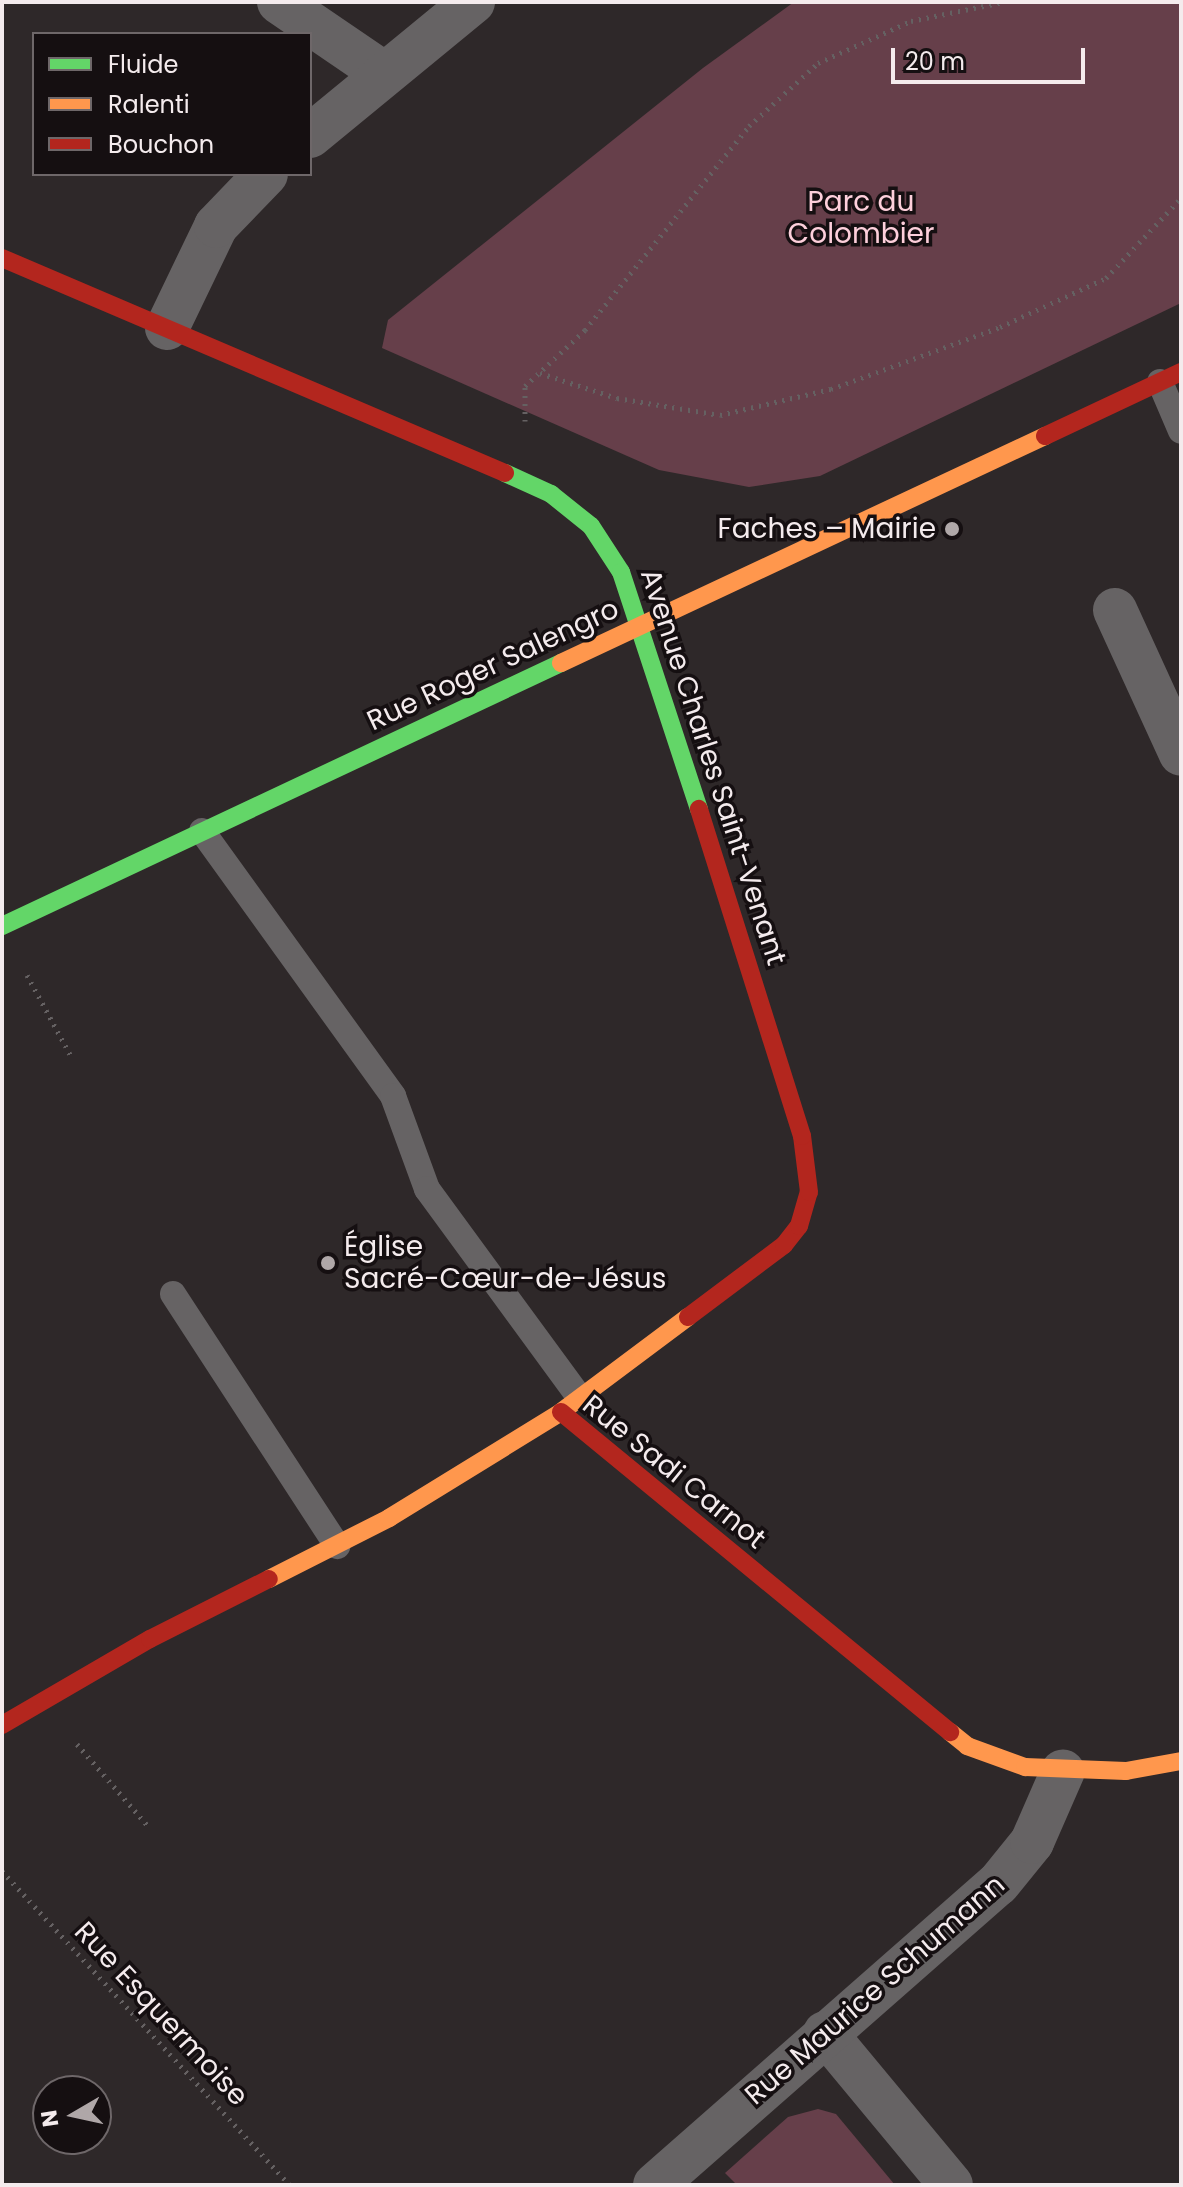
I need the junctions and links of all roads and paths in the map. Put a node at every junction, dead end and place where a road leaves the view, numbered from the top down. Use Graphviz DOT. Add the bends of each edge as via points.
graph roads {
  1 [pos="279,2"];
  2 [pos="473,2"];
  3 [pos="1003,2"];
  4 [pos="383,73"];
  5 [pos="312,134"];
  6 [pos="264,176"];
  7 [pos="1181,198"];
  8 [pos="2,258"];
  9 [pos="167,328"];
  10 [pos="539,373"];
  11 [pos="1171,377"];
  12 [pos="1181,431"];
  13 [pos="525,482"];
  14 [pos="1115,610"];
  15 [pos="642,627"];
  16 [pos="1181,754"];
  17 [pos="202,831"];
  18 [pos="2,926"];
  19 [pos="23,968"];
  20 [pos="72,1058"];
  21 [pos="173,1294"];
  22 [pos="571,1405"];
  23 [pos="337,1546"];
  24 [pos="40,1701"];
  25 [pos="2,1725"];
  26 [pos="1181,1761"];
  27 [pos="1063,1771"];
  28 [pos="149,1827"];
  29 [pos="2,1871"];
  30 [pos="825,2033"];
  31 [pos="290,2185"];
  32 [pos="655,2185"];
  33 [pos="951,2185"];
  1 -- 4 [label="street"];
  2 -- 4 [label="street"];
  3 -- 10 [label="path" via="911,21 818,63 749,126 585,330"];
  4 -- 5 [label="street"];
  6 -- 9 [label="street" via="216,226"];
  7 -- 10 [label="path" via="1106,278 1000,327 831,389 720,415 617,398"];
  8 -- 9 [label="street, Avenue Charles Saint-Venant"];
  9 -- 13 [label="street, Avenue Charles Saint-Venant"];
  10 -- 13 [label="path" via="525,386"];
  11 -- 12 [label="lane"];
  11 -- 15 [label="street, Rue Roger Salengro"];
  13 -- 15 [label="street, Avenue Charles Saint-Venant" via="551,494 591,526 621,572"];
  14 -- 16 [label="street"];
  15 -- 17 [label="street, Rue Roger Salengro"];
  15 -- 22 [label="street, Avenue Charles Saint-Venant" via="802,1136 809,1192 799,1226 784,1245"];
  17 -- 18 [label="street, Rue Roger Salengro"];
  17 -- 22 [label="lane" via="393,1096 427,1189"];
  19 -- 20 [label="path"];
  21 -- 23 [label="lane"];
  22 -- 23 [label="street, Rue Sadi Carnot"];
  22 -- 27 [label="street, Rue Sadi Carnot" via="941,1730 992,1757"];
  23 -- 24 [label="street, Rue Sadi Carnot" via="150,1639"];
  24 -- 25 [label="street, Rue Sadi Carnot"];
  24 -- 28 [label="path"];
  26 -- 27 [label="street, Rue Sadi Carnot" via="1126,1771"];
  27 -- 30 [label="street, Rue Maurice Schumann" via="1018,1863"];
  29 -- 31 [label="path, Rue Esquermoise"];
  30 -- 32 [label="street, Rue Maurice Schumann"];
  30 -- 33 [label="street"];
}
